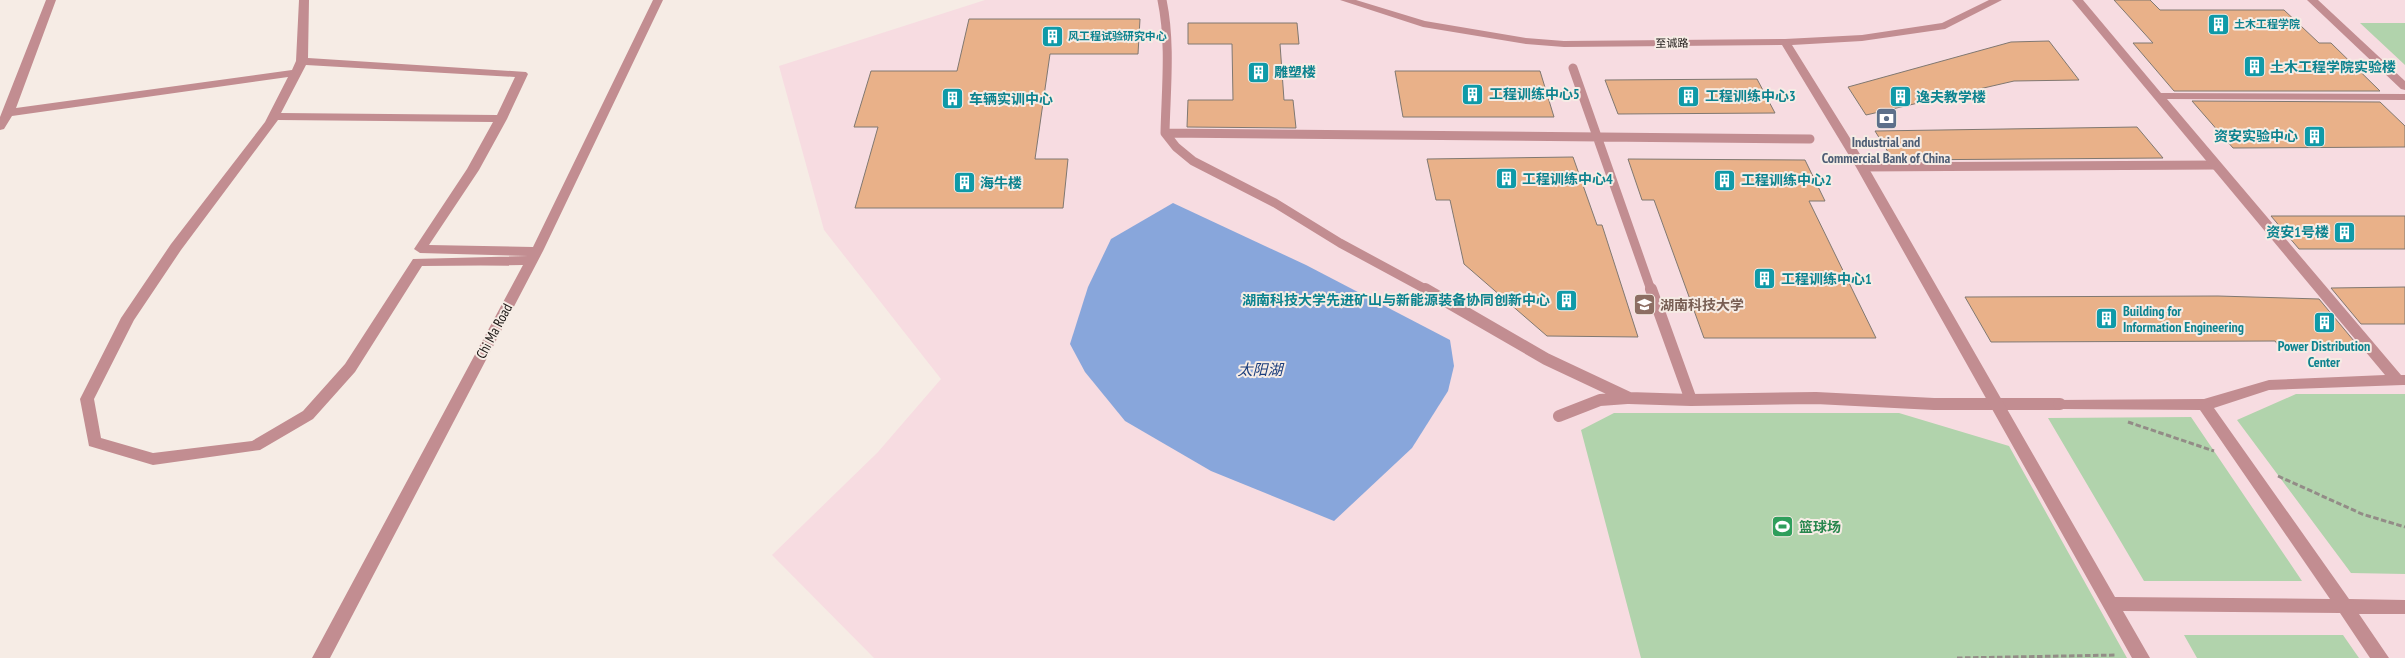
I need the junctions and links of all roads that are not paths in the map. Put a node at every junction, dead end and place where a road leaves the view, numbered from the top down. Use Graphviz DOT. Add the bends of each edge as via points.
graph roads {
  1 [pos="51,0"];
  2 [pos="304,0"];
  3 [pos="658,0"];
  4 [pos="1162,0"];
  5 [pos="1345,0"];
  6 [pos="1997,0"];
  7 [pos="2076,0"];
  8 [pos="2312,0"];
  9 [pos="1785,42"];
  10 [pos="299,67"];
  11 [pos="1573,68"];
  12 [pos="2405,87"];
  13 [pos="2156,96"];
  14 [pos="2405,97"];
  15 [pos="8,113"];
  16 [pos="274,116"];
  17 [pos="501,119"];
  18 [pos="0,126"];
  19 [pos="1164,133"];
  20 [pos="1596,138"];
  21 [pos="1810,139"];
  22 [pos="2214,165"];
  23 [pos="1862,167"];
  24 [pos="534,256"];
  25 [pos="2401,380"];
  26 [pos="1628,398"];
  27 [pos="1691,400"];
  28 [pos="1996,404"];
  29 [pos="2060,404"];
  30 [pos="2204,405"];
  31 [pos="1559,416"];
  32 [pos="2110,604"];
  33 [pos="2344,607"];
  34 [pos="2405,607"];
  35 [pos="2140,656"];
  36 [pos="321,658"];
  37 [pos="2380,658"];
  1 -- 15 [label="street"];
  2 -- 10 [label="street"];
  3 -- 24 [label="street, Chi Ma Road"];
  4 -- 19 [label="lane" via="1166,61"];
  5 -- 9 [label="street, 至诚路" via="1422,24 1526,41 1564,44"];
  6 -- 9 [label="street, 至诚路" via="1946,26 1862,38"];
  7 -- 13 [label="street"];
  8 -- 12 [label="street"];
  9 -- 23 [label="street"];
  10 -- 15 [label="street"];
  10 -- 16 [label="street"];
  10 -- 17 [label="street" via="522,74"];
  11 -- 20 [label="lane"];
  13 -- 14 [label="street"];
  13 -- 22 [label="street"];
  15 -- 18 [label="street"];
  16 -- 17 [label="street"];
  16 -- 24 [label="street" via="176,247 128,318 87,399 94,442 153,459 255,446 308,415 350,368 418,262"];
  17 -- 24 [label="street" via="473,170 420,249"];
  19 -- 20 [label="lane"];
  19 -- 26 [label="lane" via="1193,160 1275,203 1546,359"];
  20 -- 21 [label="lane"];
  20 -- 27 [label="lane"];
  22 -- 23 [label="lane"];
  22 -- 25 [label="street"];
  23 -- 28 [label="street"];
  24 -- 36 [label="street, Chi Ma Road"];
  25 -- 30 [label="street" via="2269,386"];
  26 -- 27 [label="lane"];
  26 -- 31 [label="lane" via="1600,400"];
  27 -- 28 [label="lane" via="1816,398"];
  28 -- 29 [label="lane"];
  28 -- 32 [label="street"];
  29 -- 30 [label="street"];
  30 -- 33 [label="street"];
  32 -- 33 [label="street"];
  32 -- 35 [label="street"];
  33 -- 34 [label="street"];
  33 -- 37 [label="street"];
}
